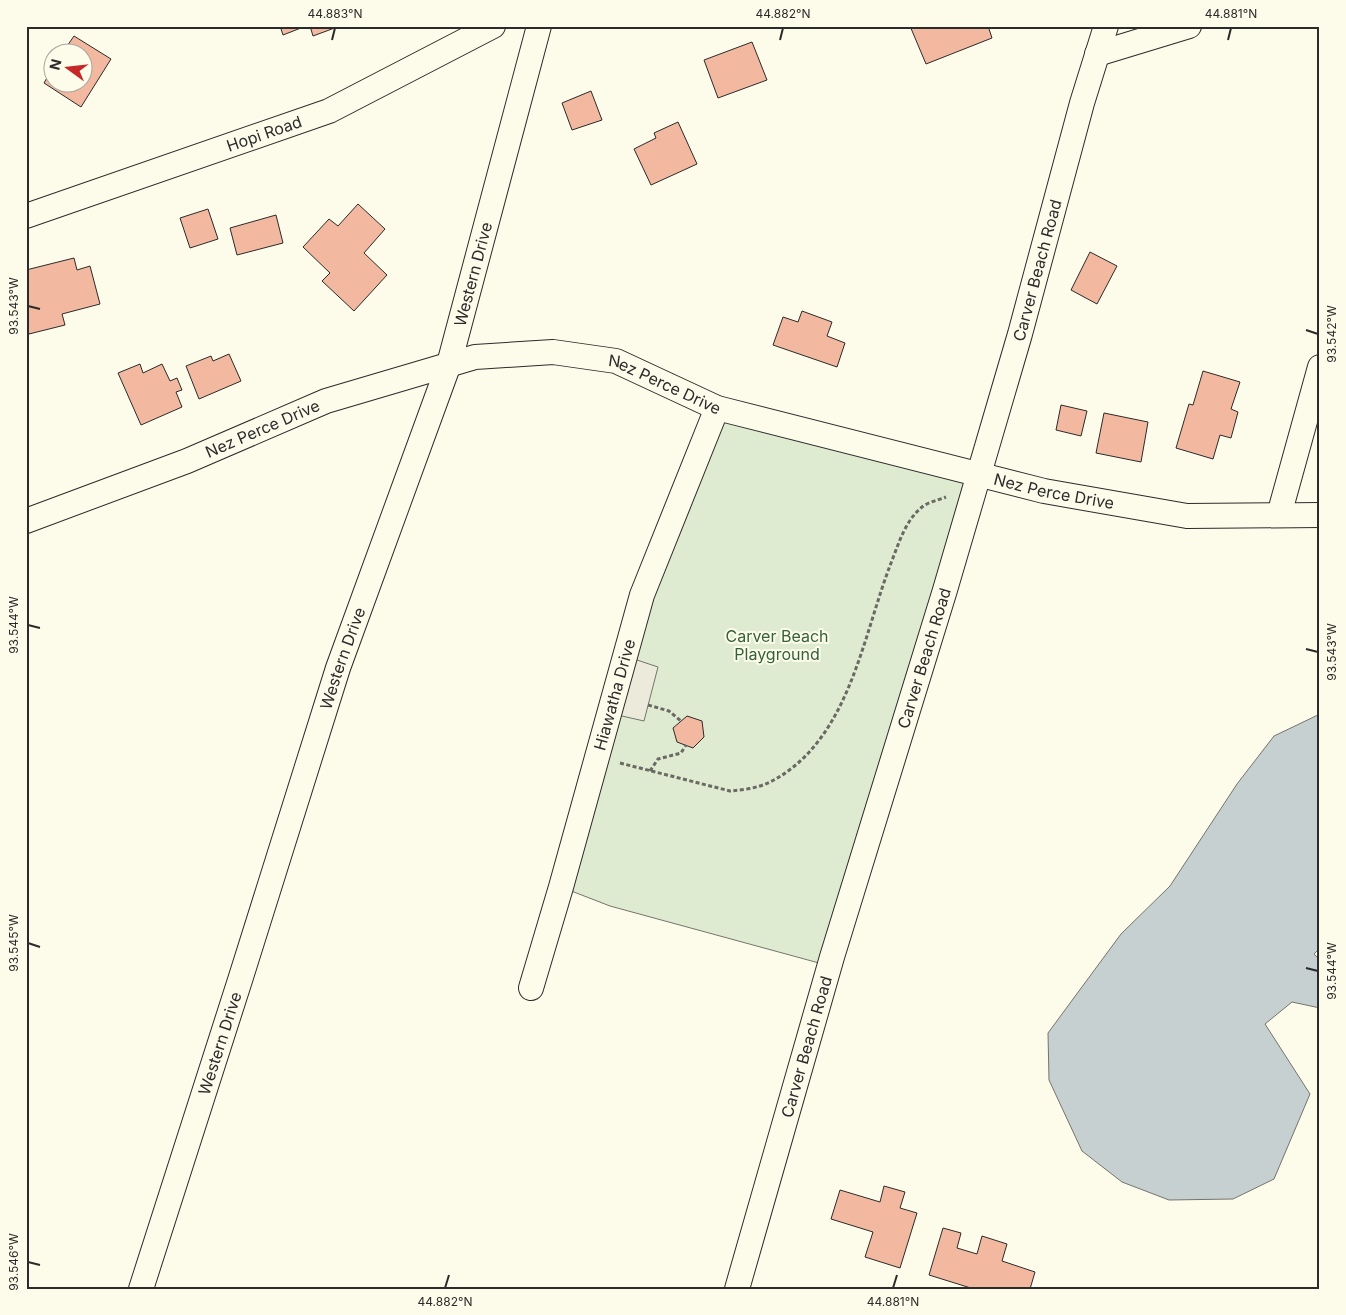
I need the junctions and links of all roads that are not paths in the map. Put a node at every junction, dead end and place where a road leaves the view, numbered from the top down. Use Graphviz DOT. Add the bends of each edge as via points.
graph roads {
  1 [pos="493,26"];
  2 [pos="539,26"];
  3 [pos="1106,26"];
  4 [pos="1189,26"];
  5 [pos="1097,54"];
  6 [pos="26,216"];
  7 [pos="449,364"];
  8 [pos="1320,368"];
  9 [pos="717,408"];
  10 [pos="979,476"];
  11 [pos="1279,515"];
  12 [pos="1320,515"];
  13 [pos="26,521"];
  14 [pos="531,988"];
  15 [pos="741,1288"];
  16 [pos="141,1289"];
  1 -- 6 [label="street, Hopi Road" via="329,111"];
  2 -- 7 [label="street, Western Drive"];
  3 -- 5 [label="street, Carver Beach Road"];
  4 -- 5 [label="street"];
  5 -- 10 [label="street, Carver Beach Road"];
  7 -- 9 [label="street, Nez Perce Drive" via="475,357 553,352 616,362"];
  7 -- 13 [label="street, Nez Perce Drive" via="326,401 187,461"];
  7 -- 16 [label="street, Western Drive" via="338,668"];
  8 -- 11 [label="street"];
  9 -- 10 [label="street, Nez Perce Drive"];
  9 -- 14 [label="street, Hiawatha Drive" via="642,596"];
  10 -- 11 [label="street, Nez Perce Drive" via="1044,491 1188,516"];
  10 -- 15 [label="street, Carver Beach Road" via="832,957"];
  11 -- 12 [label="street, Nez Perce Drive"];
}
